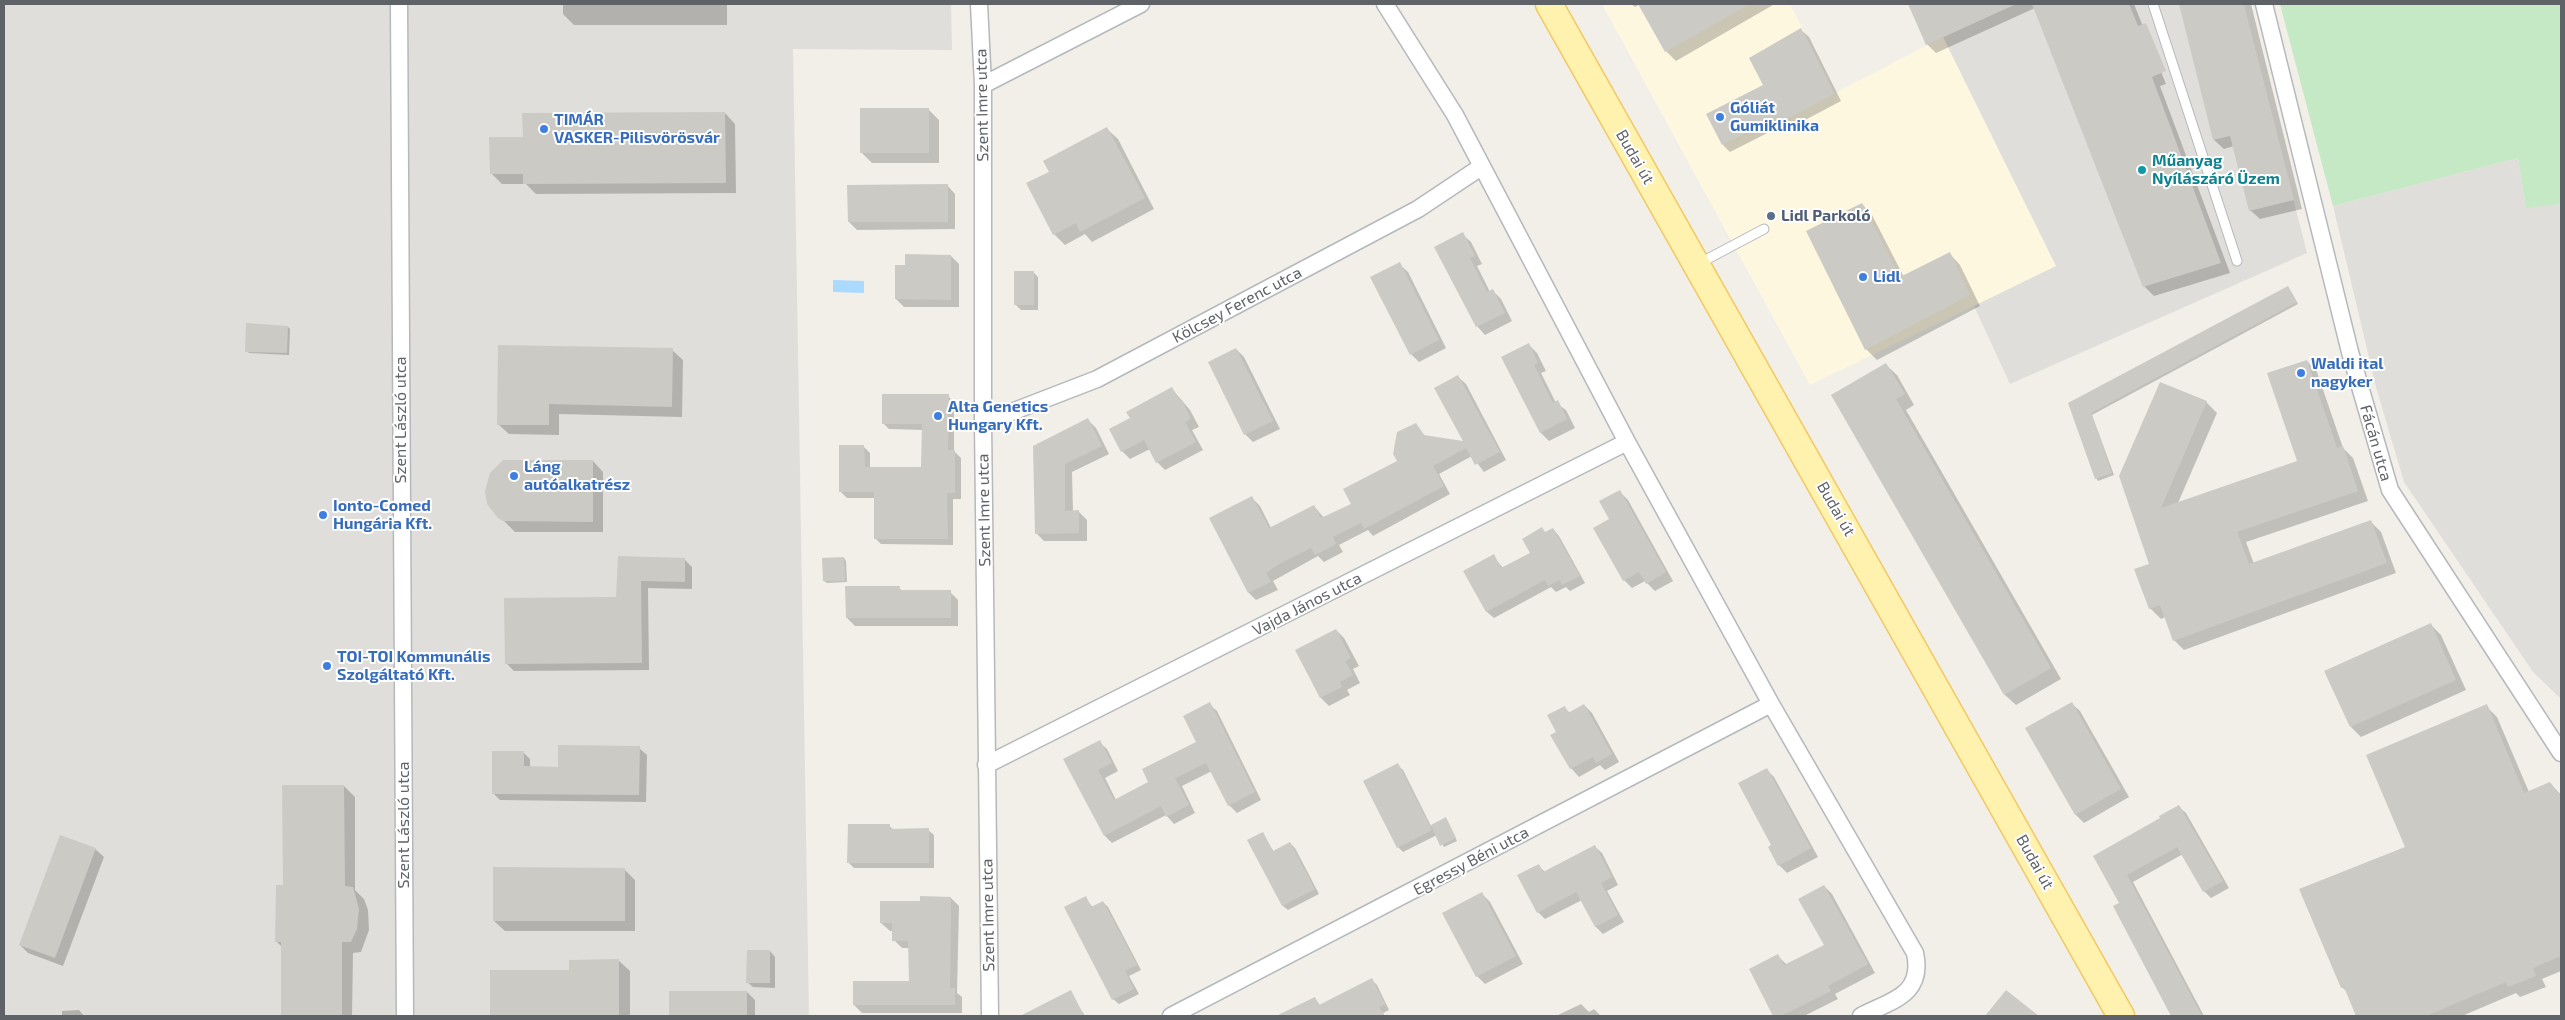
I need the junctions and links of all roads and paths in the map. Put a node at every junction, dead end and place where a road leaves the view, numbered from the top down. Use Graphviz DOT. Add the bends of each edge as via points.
graph roads {
  1 [pos="399,4"];
  2 [pos="980,4"];
  3 [pos="1141,4"];
  4 [pos="1385,4"];
  5 [pos="1549,4"];
  6 [pos="2153,4"];
  7 [pos="2264,4"];
  8 [pos="983,85"];
  9 [pos="1481,167"];
  10 [pos="1764,229"];
  11 [pos="2237,261"];
  12 [pos="1697,265"];
  13 [pos="983,423"];
  14 [pos="1627,442"];
  15 [pos="1772,704"];
  16 [pos="2561,753"];
  17 [pos="986,766"];
  18 [pos="405,1016"];
  19 [pos="990,1016"];
  20 [pos="1171,1016"];
  21 [pos="1861,1016"];
  22 [pos="2121,1016"];
  1 -- 18 [label="street, Szent László utca"];
  2 -- 8 [label="street, Szent Imre utca"];
  3 -- 8 [label="street"];
  4 -- 9 [label="street" via="1455,115"];
  5 -- 12 [label="main road, Budai út"];
  6 -- 11 [label="lane"];
  7 -- 16 [label="street, Fácán utca" via="2350,352 2390,490"];
  8 -- 13 [label="street, Szent Imre utca"];
  9 -- 13 [label="street, Kölcsey Ferenc utca" via="1418,208 1114,370 1027,408"];
  9 -- 14 [label="street"];
  10 -- 12 [label="lane"];
  12 -- 22 [label="main road, Budai út"];
  13 -- 17 [label="street, Szent Imre utca"];
  14 -- 15 [label="street"];
  14 -- 17 [label="street, Vajda János utca"];
  15 -- 20 [label="street, Egressy Béni utca"];
  15 -- 21 [label="street" via="1916,953 1916,982 1907,993"];
  17 -- 19 [label="street, Szent Imre utca"];
}
